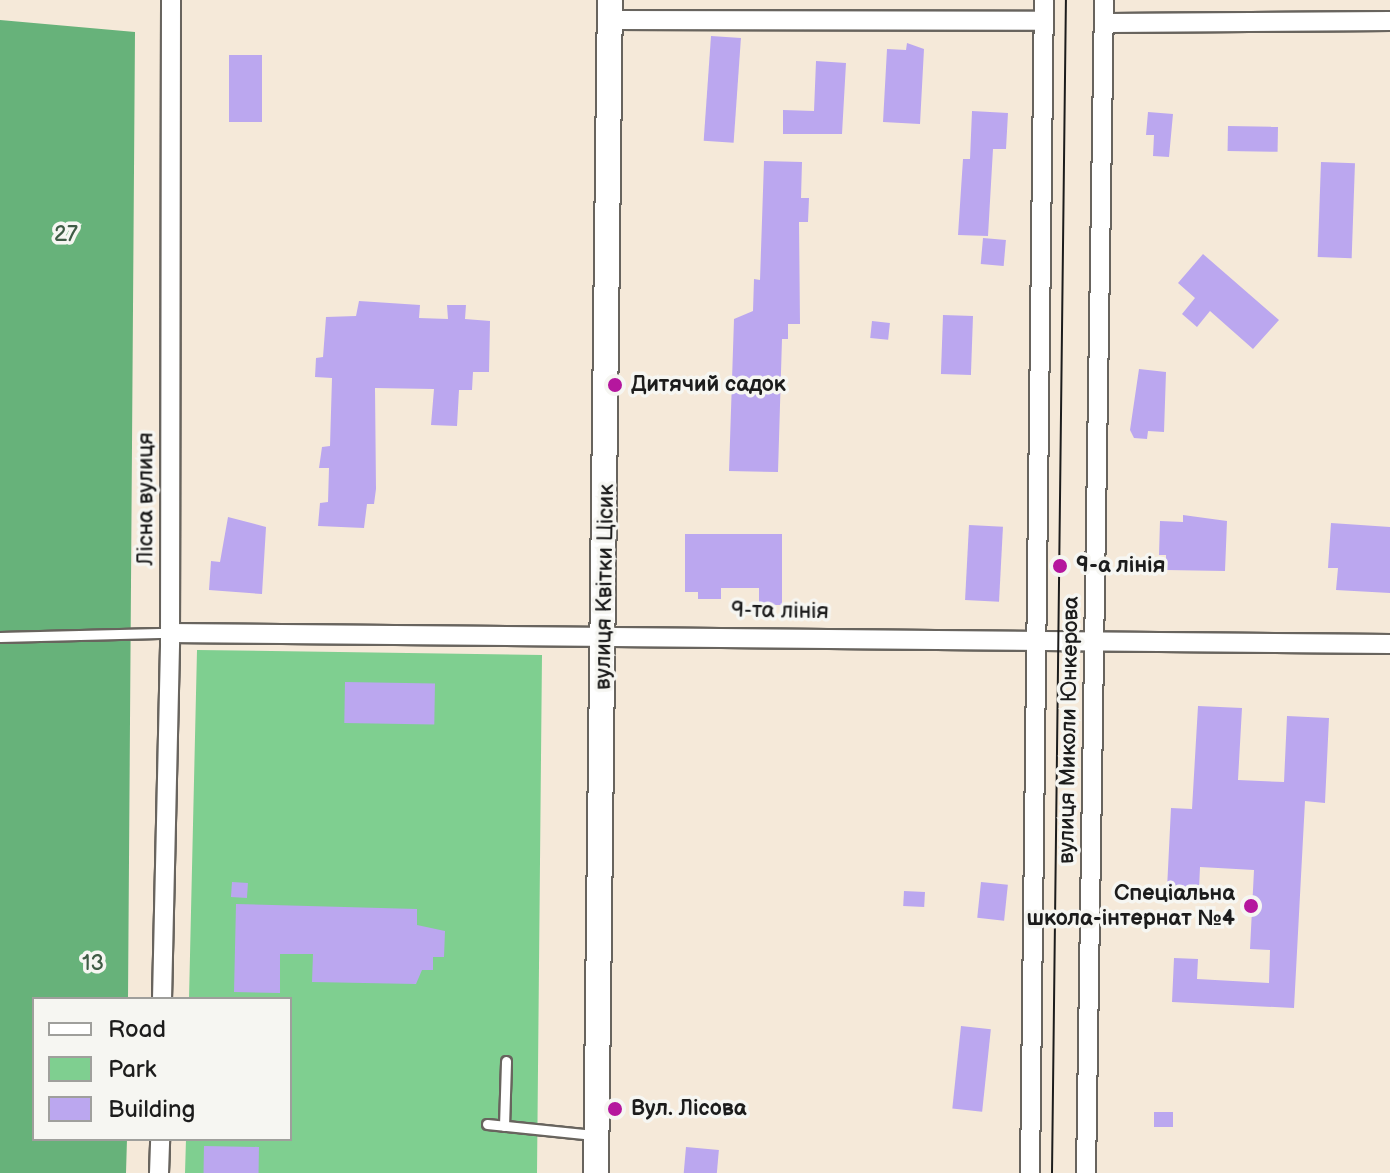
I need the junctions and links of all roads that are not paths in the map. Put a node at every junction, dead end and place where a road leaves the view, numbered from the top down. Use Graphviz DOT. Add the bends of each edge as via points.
graph roads {
  1 [pos="171,0"];
  2 [pos="1044,0"];
  3 [pos="1104,0"];
  4 [pos="610,10"];
  5 [pos="1044,21"];
  6 [pos="1390,21"];
  7 [pos="1104,23"];
  8 [pos="169,633"];
  9 [pos="605,633"];
  10 [pos="0,637"];
  11 [pos="1037,637"];
  12 [pos="1095,639"];
  13 [pos="1390,644"];
  14 [pos="162,997"];
  15 [pos="506,1061"];
  16 [pos="487,1124"];
  17 [pos="504,1126"];
  18 [pos="597,1136"];
  19 [pos="160,1141"];
  20 [pos="159,1173"];
  21 [pos="596,1173"];
  22 [pos="1030,1173"];
  23 [pos="1086,1173"];
  1 -- 8 [label="street, Лісна вулиця"];
  2 -- 5 [label="street, вулиця Миколи Юнкерова"];
  3 -- 7 [label="street, вулиця Миколи Юнкерова"];
  4 -- 5 [label="street"];
  4 -- 9 [label="street, вулиця Квітки Цісик"];
  5 -- 11 [label="street, вулиця Миколи Юнкерова"];
  6 -- 7 [label="street"];
  7 -- 12 [label="street, вулиця Миколи Юнкерова"];
  8 -- 9 [label="street, 9-та лінія"];
  8 -- 10 [label="lane"];
  8 -- 14 [label="street, Лісна вулиця"];
  9 -- 11 [label="street, 9-та лінія"];
  9 -- 18 [label="street, вулиця Квітки Цісик"];
  11 -- 12 [label="street, 9-та лінія"];
  11 -- 22 [label="street, вулиця Миколи Юнкерова"];
  12 -- 13 [label="street, 9-та лінія"];
  12 -- 23 [label="street, вулиця Миколи Юнкерова"];
  15 -- 17 [label="lane"];
  16 -- 17 [label="lane"];
  17 -- 18 [label="lane"];
  18 -- 21 [label="street, вулиця Квітки Цісик"];
  19 -- 20 [label="street"];
}
